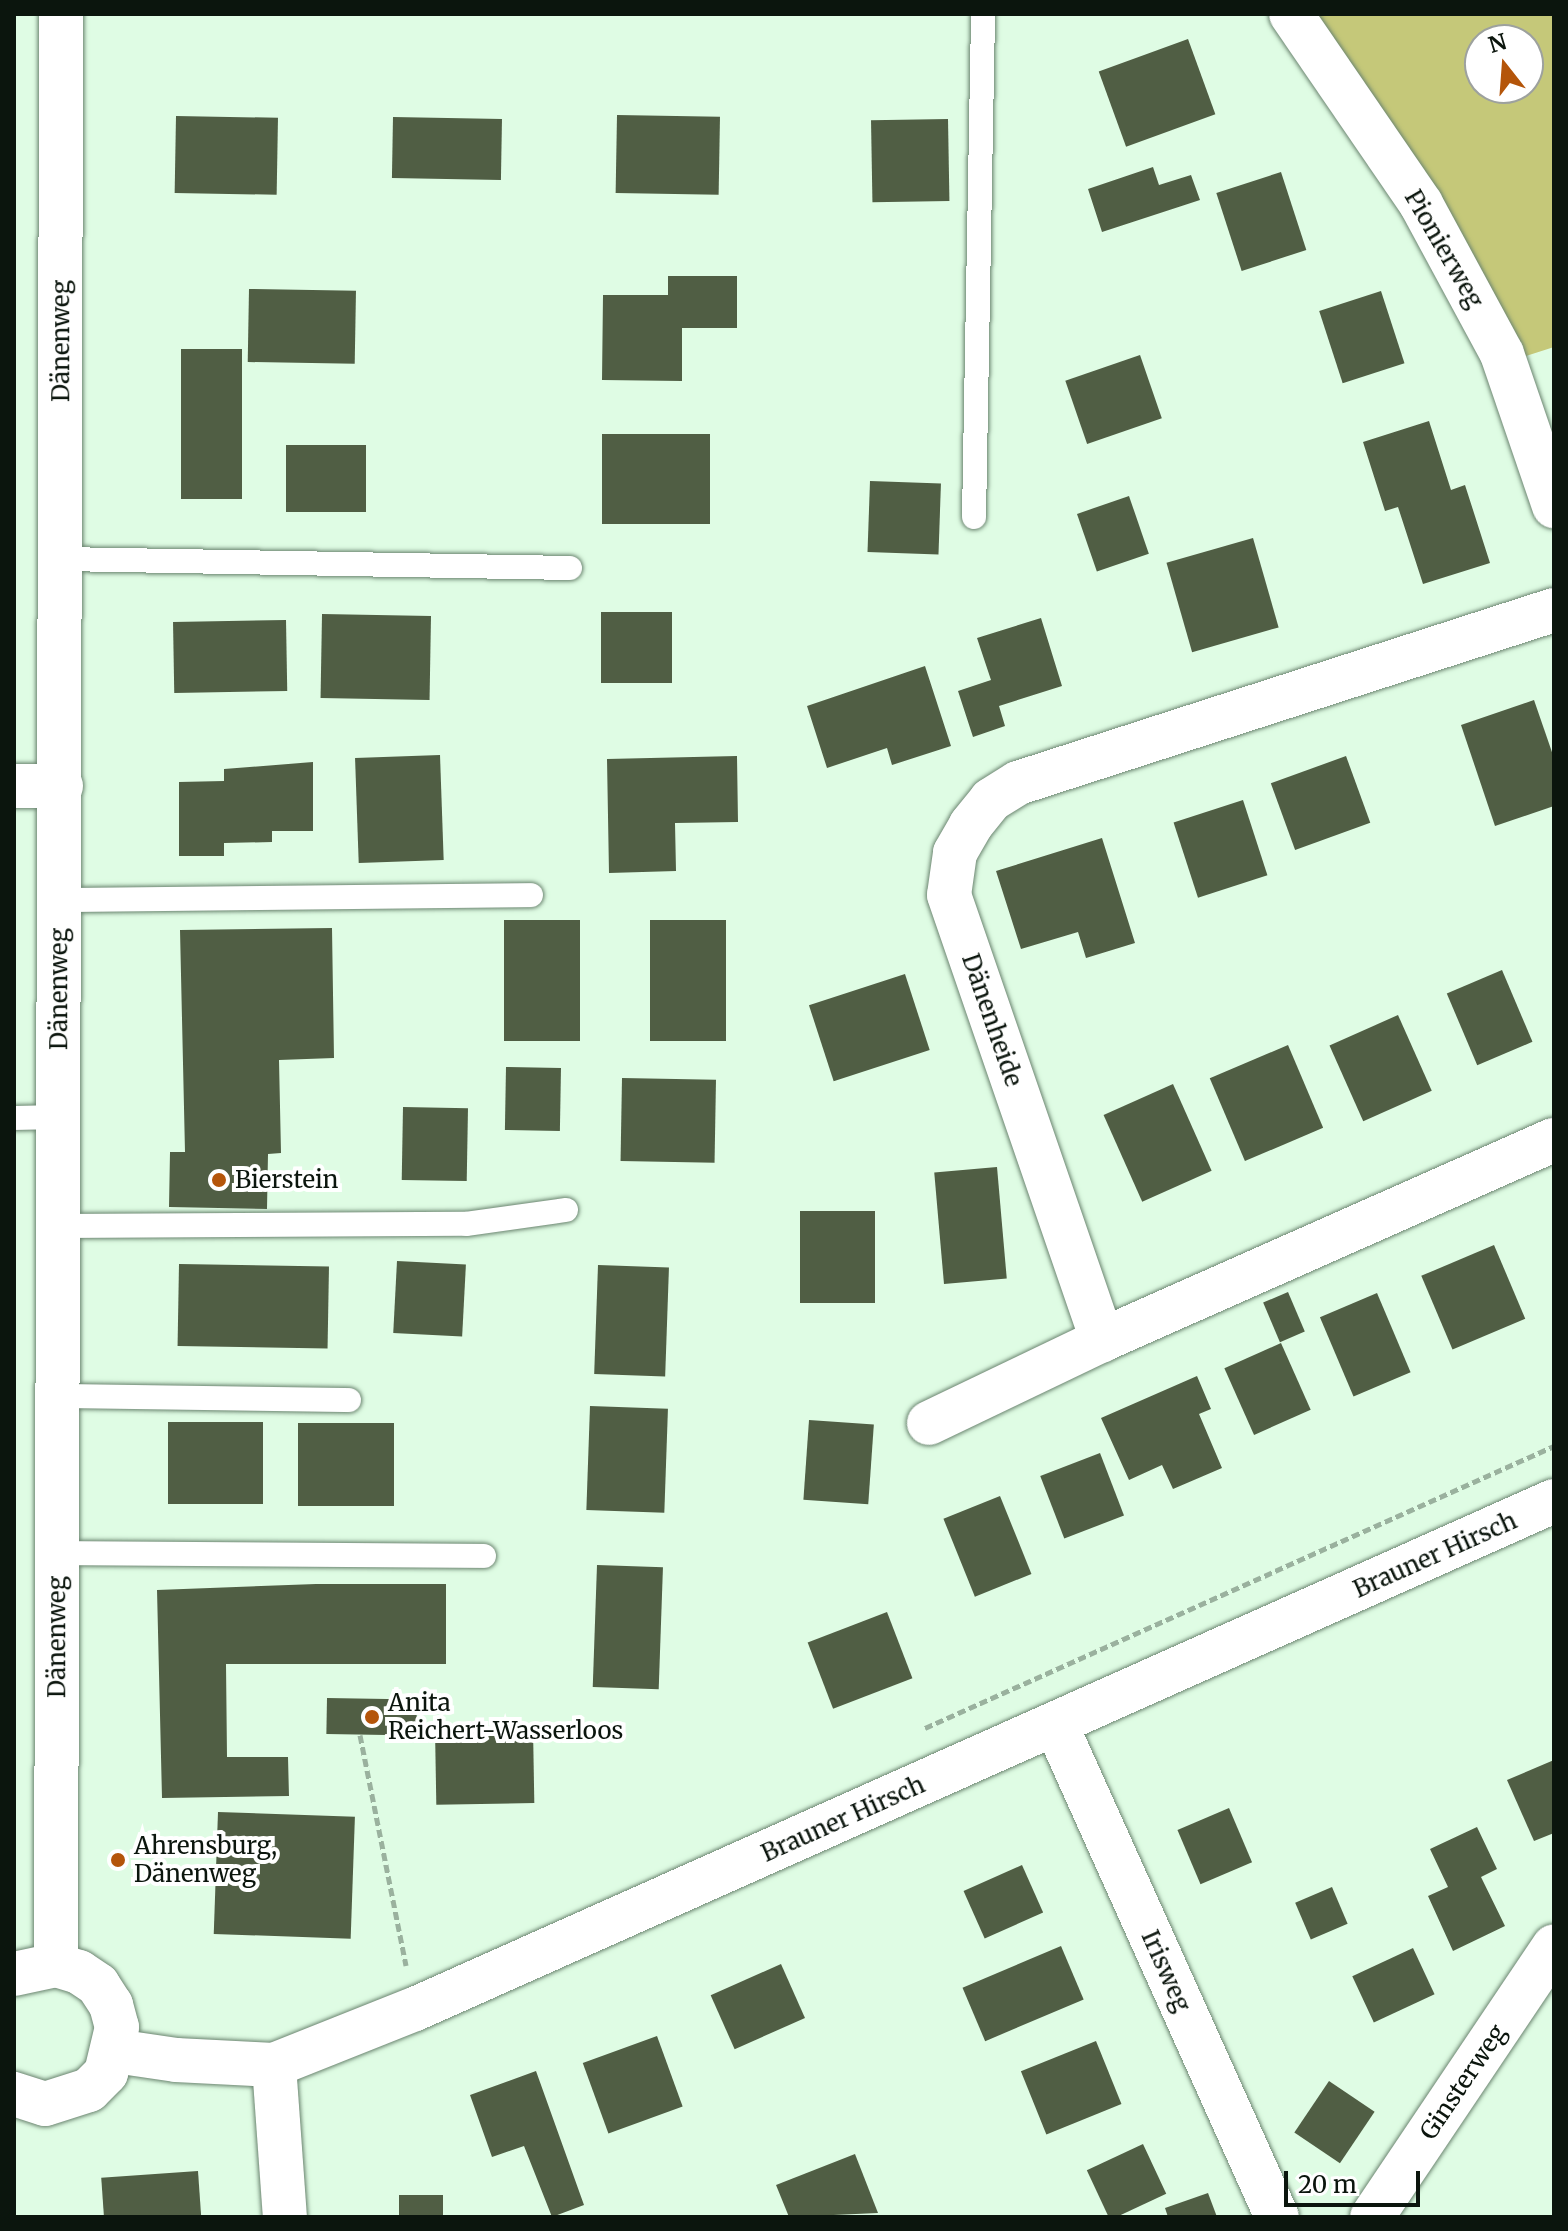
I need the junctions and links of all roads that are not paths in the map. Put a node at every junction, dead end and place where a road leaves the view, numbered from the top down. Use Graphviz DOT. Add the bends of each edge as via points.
graph roads {
  1 [pos="61,14"];
  2 [pos="983,14"];
  3 [pos="1291,14"];
  4 [pos="1554,506"];
  5 [pos="974,517"];
  6 [pos="61,559"];
  7 [pos="570,568"];
  8 [pos="1554,610"];
  9 [pos="14,786"];
  10 [pos="61,786"];
  11 [pos="531,895"];
  12 [pos="59,900"];
  13 [pos="59,1117"];
  14 [pos="14,1118"];
  15 [pos="1554,1140"];
  16 [pos="566,1210"];
  17 [pos="59,1226"];
  18 [pos="1102,1340"];
  19 [pos="59,1396"];
  20 [pos="349,1400"];
  21 [pos="929,1423"];
  22 [pos="1554,1501"];
  23 [pos="58,1553"];
  24 [pos="484,1556"];
  25 [pos="1056,1725"];
  26 [pos="1554,1946"];
  27 [pos="56,1965"];
  28 [pos="14,1974"];
  29 [pos="115,2051"];
  30 [pos="274,2065"];
  31 [pos="14,2094"];
  32 [pos="285,2217"];
  33 [pos="1277,2217"];
  34 [pos="1372,2217"];
  1 -- 6 [label="street, Dänenweg"];
  2 -- 5 [label="lane"];
  3 -- 4 [label="street, Pionierweg" via="1421,204 1502,354"];
  6 -- 7 [label="lane"];
  6 -- 10 [label="street, Dänenweg"];
  8 -- 18 [label="street, Dänenheide" via="1018,783 991,800 971,825 955,853 949,895"];
  9 -- 10 [label="street"];
  10 -- 12 [label="street, Dänenweg"];
  11 -- 12 [label="lane"];
  12 -- 13 [label="street, Dänenweg"];
  13 -- 14 [label="lane"];
  13 -- 17 [label="street, Dänenweg"];
  15 -- 18 [label="street"];
  16 -- 17 [label="lane" via="466,1224"];
  17 -- 19 [label="street, Dänenweg"];
  18 -- 21 [label="street"];
  19 -- 20 [label="lane"];
  19 -- 23 [label="street, Dänenweg"];
  22 -- 25 [label="street, Brauner Hirsch"];
  23 -- 24 [label="lane"];
  23 -- 27 [label="street, Dänenweg"];
  25 -- 30 [label="street, Brauner Hirsch" via="415,2009"];
  25 -- 33 [label="street, Irisweg"];
  26 -- 34 [label="street, Ginsterweg"];
  27 -- 28 [label="street"];
  27 -- 29 [label="street" via="98,1985 111,2005"];
  29 -- 30 [label="street, Brauner Hirsch"];
  29 -- 31 [label="street" via="106,2073 69,2100 45,2104"];
  30 -- 32 [label="street"];
}
